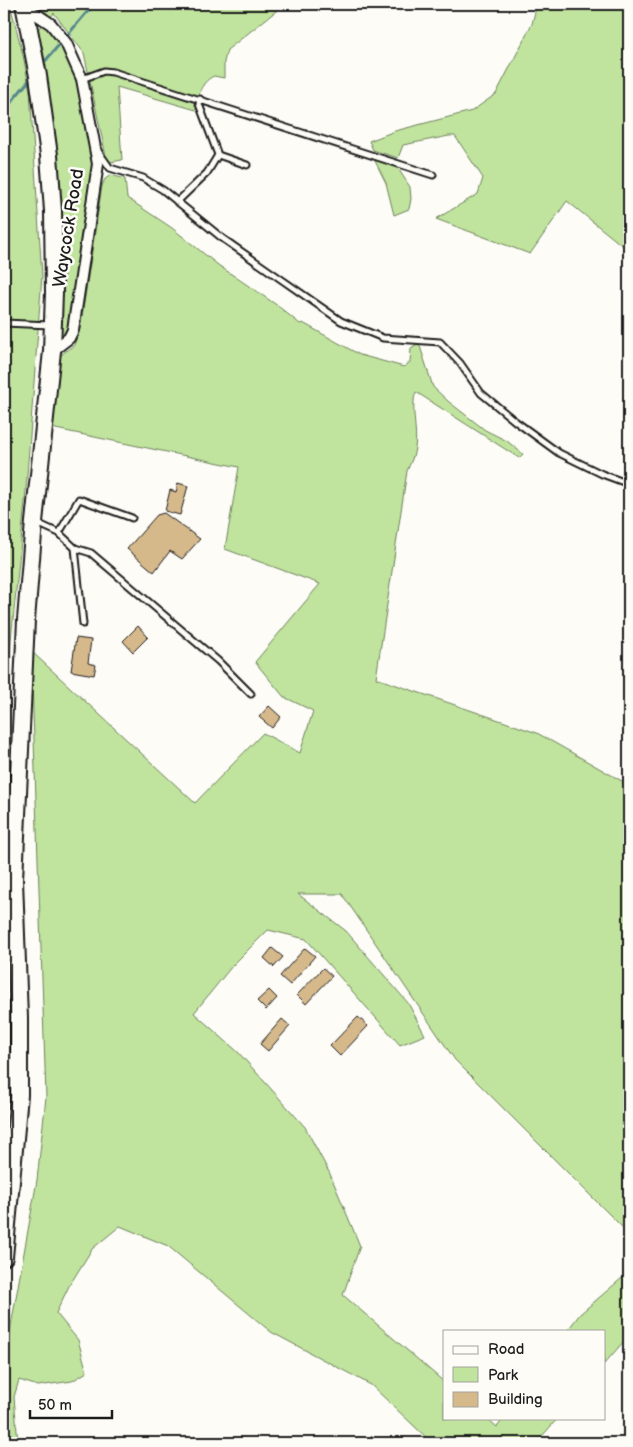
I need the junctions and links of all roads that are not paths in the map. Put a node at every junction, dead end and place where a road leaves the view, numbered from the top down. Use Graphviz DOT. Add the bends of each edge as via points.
graph roads {
  1 [pos="24,5"];
  2 [pos="82,79"];
  3 [pos="200,99"];
  4 [pos="95,147"];
  5 [pos="218,155"];
  6 [pos="246,165"];
  7 [pos="433,175"];
  8 [pos="177,202"];
  9 [pos="4,324"];
  10 [pos="53,325"];
  11 [pos="52,351"];
  12 [pos="629,484"];
  13 [pos="132,518"];
  14 [pos="34,522"];
  15 [pos="59,533"];
  16 [pos="75,548"];
  17 [pos="83,624"];
  18 [pos="252,694"];
  19 [pos="4,1257"];
  1 -- 2 [label="street, Waycock Road" via="56,30 66,43"];
  1 -- 10 [label="main road, Waycock Road" via="49,155 54,258"];
  2 -- 3 [label="lane" via="104,71 113,72"];
  2 -- 4 [label="street, Waycock Road"];
  3 -- 5 [label="lane"];
  3 -- 7 [label="lane"];
  4 -- 8 [label="lane" via="110,168 143,178"];
  4 -- 11 [label="street, Waycock Road" via="98,164 73,330 69,338"];
  5 -- 6 [label="lane"];
  5 -- 8 [label="lane" via="207,173"];
  8 -- 12 [label="lane" via="222,238 341,321 383,338 440,342 481,393 515,421 559,453"];
  9 -- 10 [label="lane"];
  10 -- 11 [label="main road, Waycock Road"];
  11 -- 14 [label="main road, Waycock Road"];
  13 -- 15 [label="lane" via="79,499"];
  14 -- 15 [label="lane"];
  14 -- 19 [label="main road, Waycock Road" via="15,847 19,1095"];
  15 -- 16 [label="lane"];
  16 -- 17 [label="lane"];
  16 -- 18 [label="lane" via="92,553"];
}
